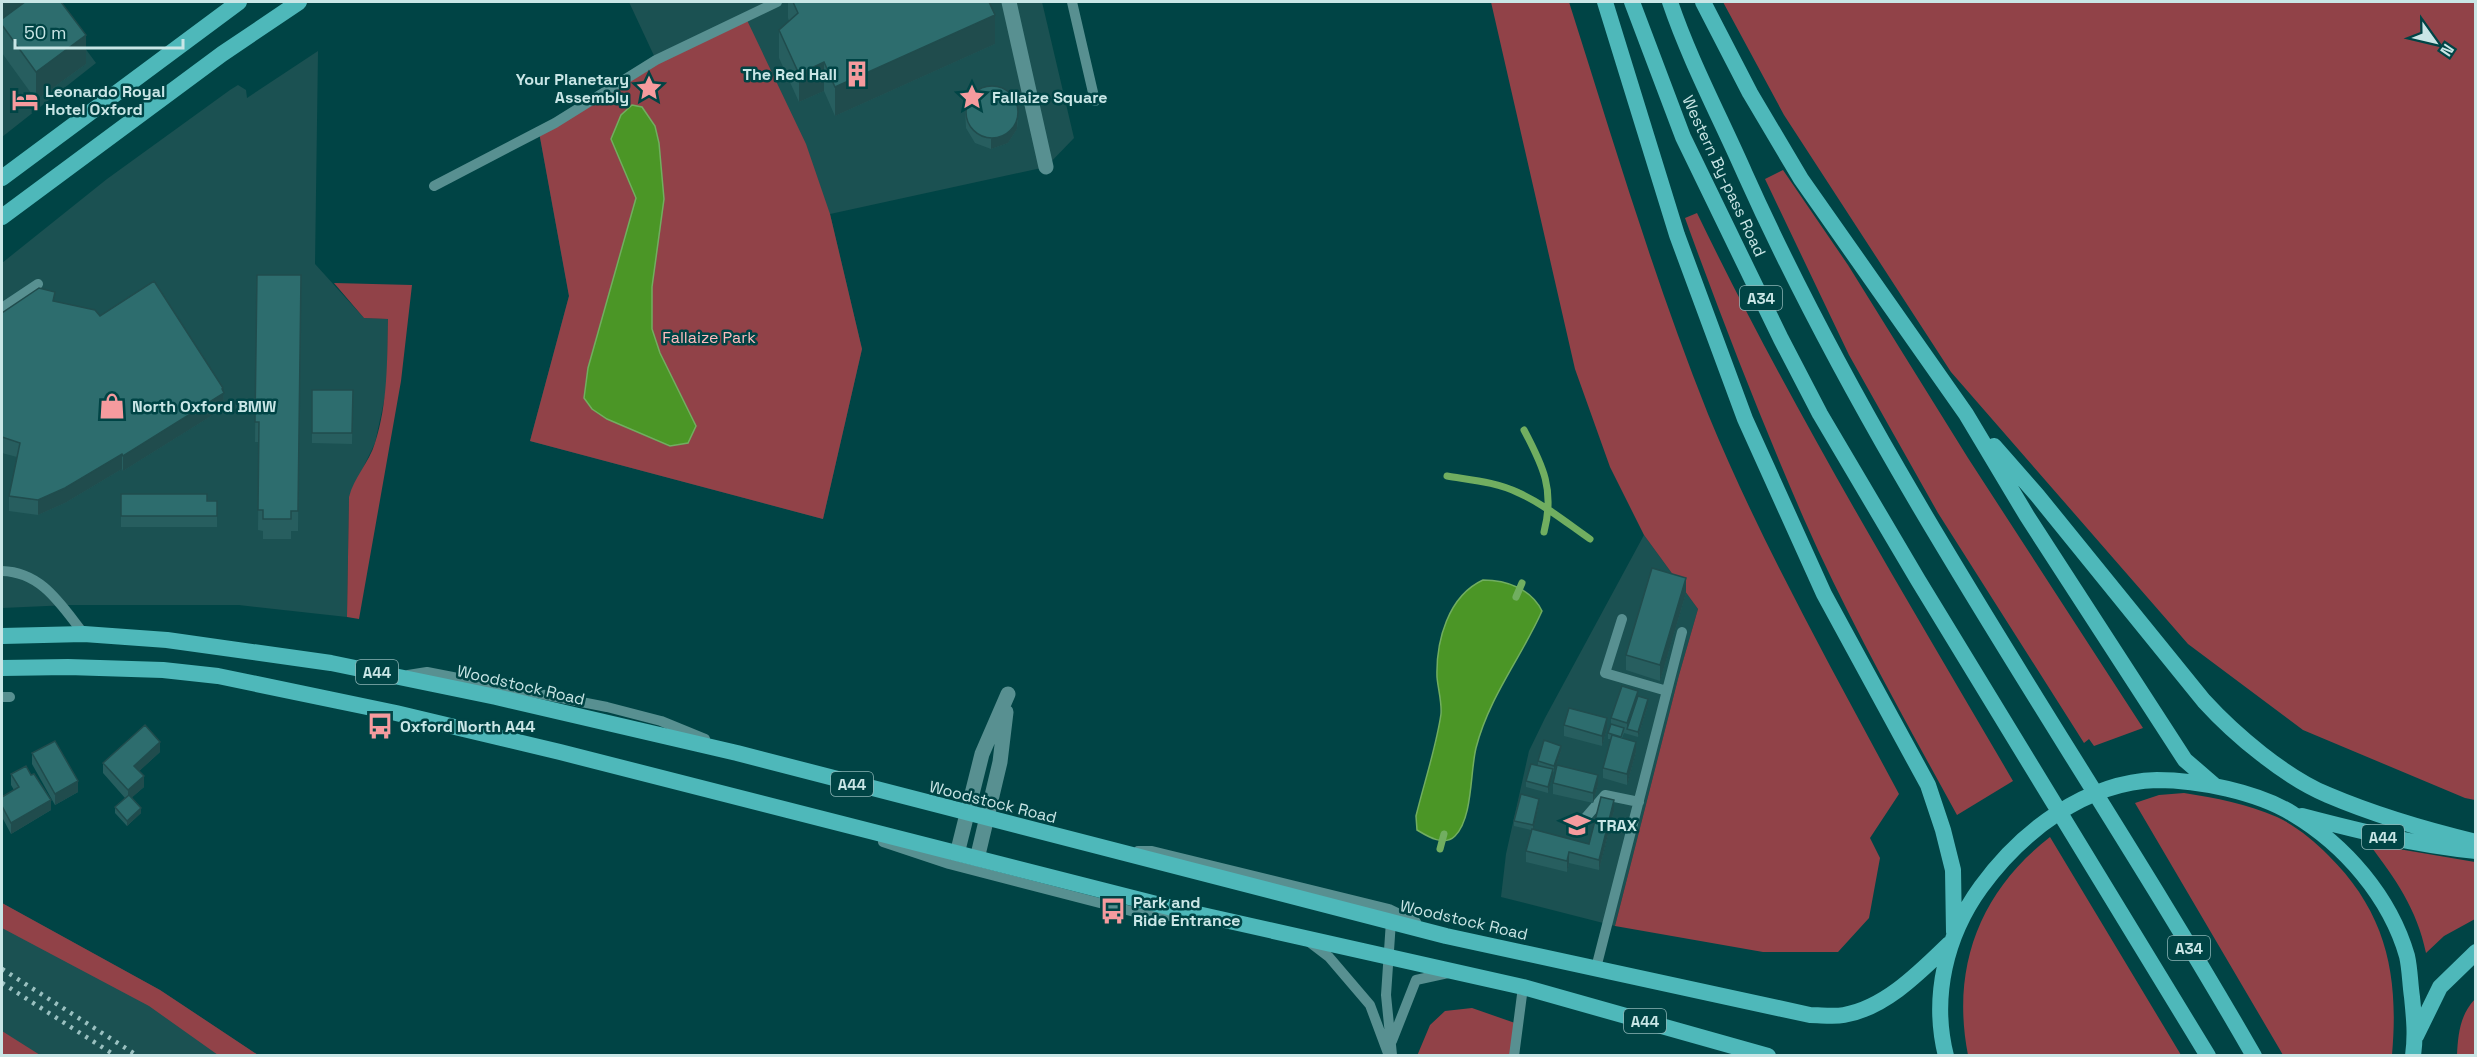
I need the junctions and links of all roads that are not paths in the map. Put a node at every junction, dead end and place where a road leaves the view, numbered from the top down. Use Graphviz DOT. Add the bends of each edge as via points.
graph roads {
  1 [pos="239,2"];
  2 [pos="299,2"];
  3 [pos="777,2"];
  4 [pos="1009,2"];
  5 [pos="1072,2"];
  6 [pos="1605,2"];
  7 [pos="1632,2"];
  8 [pos="1670,2"];
  9 [pos="1703,2"];
  10 [pos="1095,101"];
  11 [pos="1046,167"];
  12 [pos="2,178"];
  13 [pos="434,186"];
  14 [pos="2,217"];
  15 [pos="39,284"];
  16 [pos="2,308"];
  17 [pos="1966,414"];
  18 [pos="2,571"];
  19 [pos="1622,619"];
  20 [pos="1682,632"];
  21 [pos="84,634"];
  22 [pos="2,636"];
  23 [pos="2,668"];
  24 [pos="1667,691"];
  25 [pos="2214,785"];
  26 [pos="1639,802"];
  27 [pos="967,813"];
  28 [pos="2292,813"];
  29 [pos="808,816"];
  30 [pos="986,819"];
  31 [pos="1575,830"];
  32 [pos="2475,842"];
  33 [pos="1102,849"];
  34 [pos="2475,851"];
  35 [pos="957,854"];
  36 [pos="977,859"];
  37 [pos="1209,917"];
  38 [pos="1390,921"];
  39 [pos="1446,936"];
  40 [pos="1952,938"];
  41 [pos="1304,939"];
  42 [pos="2475,952"];
  43 [pos="1387,957"];
  44 [pos="1596,968"];
  45 [pos="1454,972"];
  46 [pos="1523,987"];
  47 [pos="2416,1037"];
  48 [pos="1392,1042"];
  49 [pos="1391,1056"];
  50 [pos="1514,1056"];
  51 [pos="1768,1056"];
  52 [pos="1946,1056"];
  53 [pos="2208,1056"];
  54 [pos="2254,1056"];
  55 [pos="2413,1056"];
  1 -- 12 [label="highway"];
  2 -- 14 [label="highway" via="222,54"];
  3 -- 13 [label="lane" via="656,60 555,123"];
  4 -- 11 [label="street"];
  5 -- 10 [label="lane"];
  6 -- 40 [label="highway" via="1677,236 1745,419 1824,594 1928,785 1953,870"];
  7 -- 53 [label="highway, Western By-pass Road / A34" via="1683,137 1820,414"];
  8 -- 54 [label="highway, Western By-pass Road / A34" via="1775,241 1840,368 1951,560"];
  9 -- 17 [label="highway" via="1801,179"];
  15 -- 16 [label="lane"];
  17 -- 25 [label="highway" via="2027,516 2185,760"];
  17 -- 32 [label="highway" via="2221,719 2275,763 2326,794"];
  18 -- 21 [label="lane" via="18,571 41,583"];
  19 -- 24 [label="lane" via="1605,673"];
  20 -- 24 [label="lane"];
  21 -- 22 [label="highway, Woodstock Road / A44"];
  21 -- 27 [label="highway, Woodstock Road / A44" via="167,640 331,663 737,753"];
  23 -- 29 [label="highway, A44" via="151,670 218,676 486,734"];
  24 -- 26 [label="lane"];
  25 -- 28 [label="highway"];
  25 -- 40 [label="highway" via="2157,780 2122,786 2074,804 2042,824 2004,857 1973,898"];
  26 -- 31 [label="lane" via="1605,795"];
  26 -- 44 [label="lane"];
  27 -- 30 [label="highway, Woodstock Road / A44"];
  27 -- 30 [label="street" via="982,754 1008,694 1000,762"];
  27 -- 35 [label="street"];
  28 -- 34 [label="highway, A44" via="2371,834"];
  28 -- 47 [label="highway" via="2343,850 2366,878 2398,930 2408,958"];
  29 -- 35 [label="highway, A44"];
  29 -- 37 [label="lane" via="949,864 1150,916"];
  30 -- 33 [label="highway, Woodstock Road / A44"];
  30 -- 36 [label="street"];
  33 -- 38 [label="highway, Woodstock Road / A44"];
  33 -- 39 [label="lane" via="1152,851 1389,909"];
  35 -- 36 [label="highway, A44"];
  36 -- 37 [label="highway, A44"];
  37 -- 41 [label="highway, A44"];
  38 -- 39 [label="highway, Woodstock Road / A44"];
  38 -- 43 [label="lane"];
  39 -- 44 [label="highway, Woodstock Road / A44"];
  40 -- 44 [label="highway, Woodstock Road / A44" via="1903,985 1868,1007 1843,1015 1810,1016"];
  40 -- 52 [label="highway" via="1941,988"];
  41 -- 43 [label="highway, A44"];
  41 -- 49 [label="lane" via="1329,957 1370,1005"];
  42 -- 47 [label="highway" via="2440,987"];
  43 -- 45 [label="highway, A44"];
  43 -- 48 [label="lane" via="1386,995"];
  45 -- 46 [label="highway, A44"];
  45 -- 48 [label="lane" via="1416,980"];
  46 -- 50 [label="lane"];
  46 -- 51 [label="highway, A44"];
  47 -- 55 [label="highway"];
  48 -- 49 [label="lane"];
}
